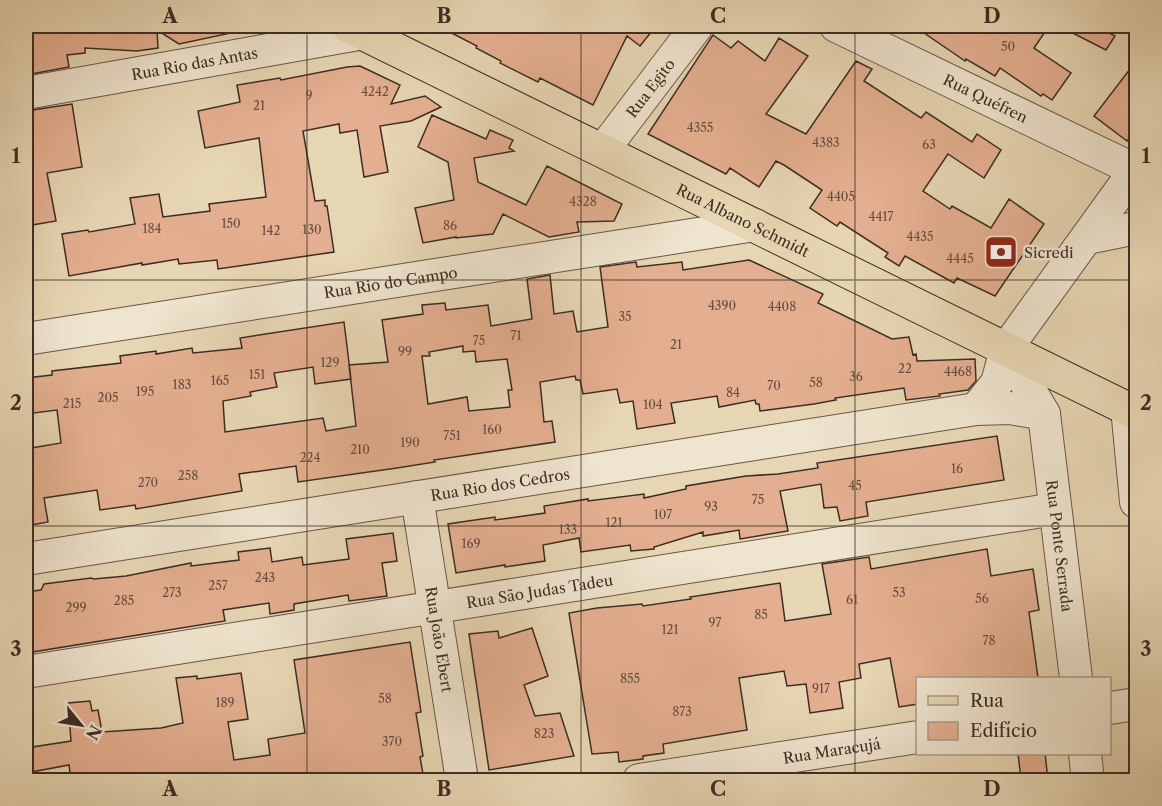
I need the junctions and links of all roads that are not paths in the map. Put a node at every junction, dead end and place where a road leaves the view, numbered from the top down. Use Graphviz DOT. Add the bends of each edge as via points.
graph roads {
  1 [pos="697,26"];
  2 [pos="836,26"];
  3 [pos="356,29"];
  4 [pos="26,93"];
  5 [pos="603,150"];
  6 [pos="1136,170"];
  7 [pos="755,225"];
  8 [pos="1137,228"];
  9 [pos="1087,238"];
  10 [pos="26,339"];
  11 [pos="1006,349"];
  12 [pos="1082,386"];
  13 [pos="976,409"];
  14 [pos="1132,411"];
  15 [pos="1044,414"];
  16 [pos="417,497"];
  17 [pos="1137,502"];
  18 [pos="1055,509"];
  19 [pos="26,559"];
  20 [pos="434,608"];
  21 [pos="26,672"];
  22 [pos="1076,677"];
  23 [pos="1137,704"];
  24 [pos="1111,708"];
  25 [pos="916,737"];
  26 [pos="1085,755"];
  27 [pos="462,780"];
  28 [pos="639,780"];
  29 [pos="1088,780"];
  1 -- 5 [label="street, Rua Egito"];
  2 -- 6 [label="street, Rua Quéfren"];
  3 -- 4 [label="street, Rua Rio das Antas"];
  3 -- 5 [label="main road, Rua Albano Schmidt"];
  5 -- 7 [label="main road, Rua Albano Schmidt"];
  6 -- 9 [label="street"];
  7 -- 10 [label="street, Rua Rio do Campo"];
  7 -- 11 [label="main road, Rua Albano Schmidt"];
  8 -- 9 [label="street"];
  9 -- 11 [label="street"];
  11 -- 12 [label="main road, Rua Albano Schmidt"];
  11 -- 13 [label="street" via="997,383"];
  11 -- 15 [label="street, Rua Ponte Serrada"];
  12 -- 14 [label="main road, Rua Albano Schmidt"];
  12 -- 15 [label="street"];
  13 -- 15 [label="street, Rua Rio dos Cedros" via="1010,408"];
  13 -- 16 [label="street, Rua Rio dos Cedros"];
  14 -- 17 [label="street"];
  15 -- 18 [label="street, Rua Ponte Serrada"];
  16 -- 19 [label="street, Rua Rio dos Cedros"];
  16 -- 20 [label="street, Rua João Ebert"];
  18 -- 20 [label="street, Rua São Judas Tadeu"];
  18 -- 22 [label="street, Rua Ponte Serrada"];
  20 -- 21 [label="street, Rua São Judas Tadeu"];
  20 -- 27 [label="street, Rua João Ebert"];
  23 -- 24 [label="street"];
  25 -- 28 [label="street, Rua Maracujá"];
  26 -- 29 [label="street"];
}
